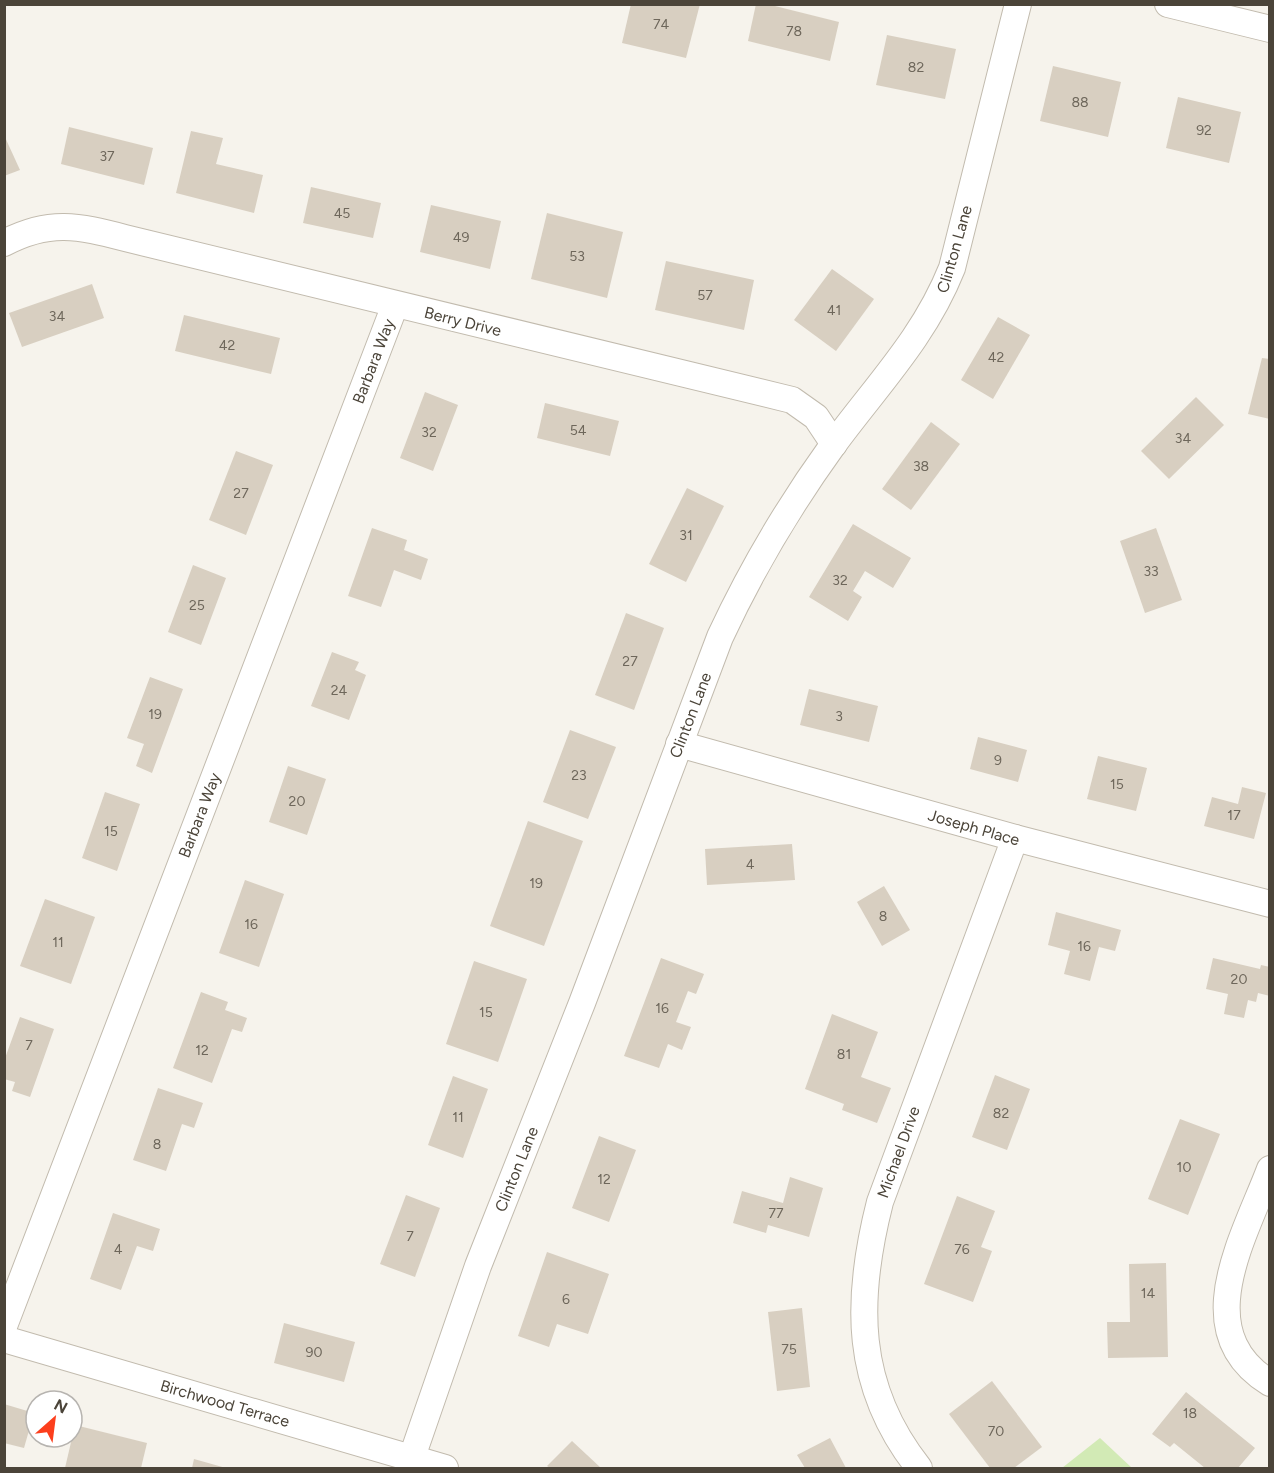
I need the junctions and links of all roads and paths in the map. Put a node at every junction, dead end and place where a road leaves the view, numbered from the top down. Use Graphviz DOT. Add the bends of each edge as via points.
graph roads {
  1 [pos="1018,4"];
  2 [pos="1168,4"];
  3 [pos="1269,29"];
  4 [pos="4,243"];
  5 [pos="395,304"];
  6 [pos="834,444"];
  7 [pos="679,744"];
  8 [pos="1015,838"];
  9 [pos="1269,904"];
  10 [pos="1269,1169"];
  11 [pos="4,1326"];
  12 [pos="4,1339"];
  13 [pos="1269,1383"];
  14 [pos="412,1457"];
  15 [pos="445,1468"];
  16 [pos="919,1468"];
  1 -- 6 [label="street, Clinton Lane" via="952,268 939,301 921,331"];
  2 -- 3 [label="street"];
  4 -- 5 [label="street, Berry Drive" via="49,226 76,226"];
  5 -- 6 [label="street, Berry Drive" via="792,400 816,417"];
  5 -- 11 [label="street, Barbara Way"];
  6 -- 7 [label="street, Clinton Lane" via="778,525 747,579"];
  7 -- 8 [label="street, Joseph Place"];
  7 -- 14 [label="street, Clinton Lane" via="478,1266"];
  8 -- 9 [label="street, Joseph Place"];
  8 -- 16 [label="street, Michael Drive" via="880,1202 869,1247 863,1291 870,1374 900,1445"];
  10 -- 13 [label="street" via="1230,1274 1226,1319 1239,1357"];
  12 -- 14 [label="street, Birchwood Terrace"];
  14 -- 15 [label="street, Birchwood Terrace"];
}
